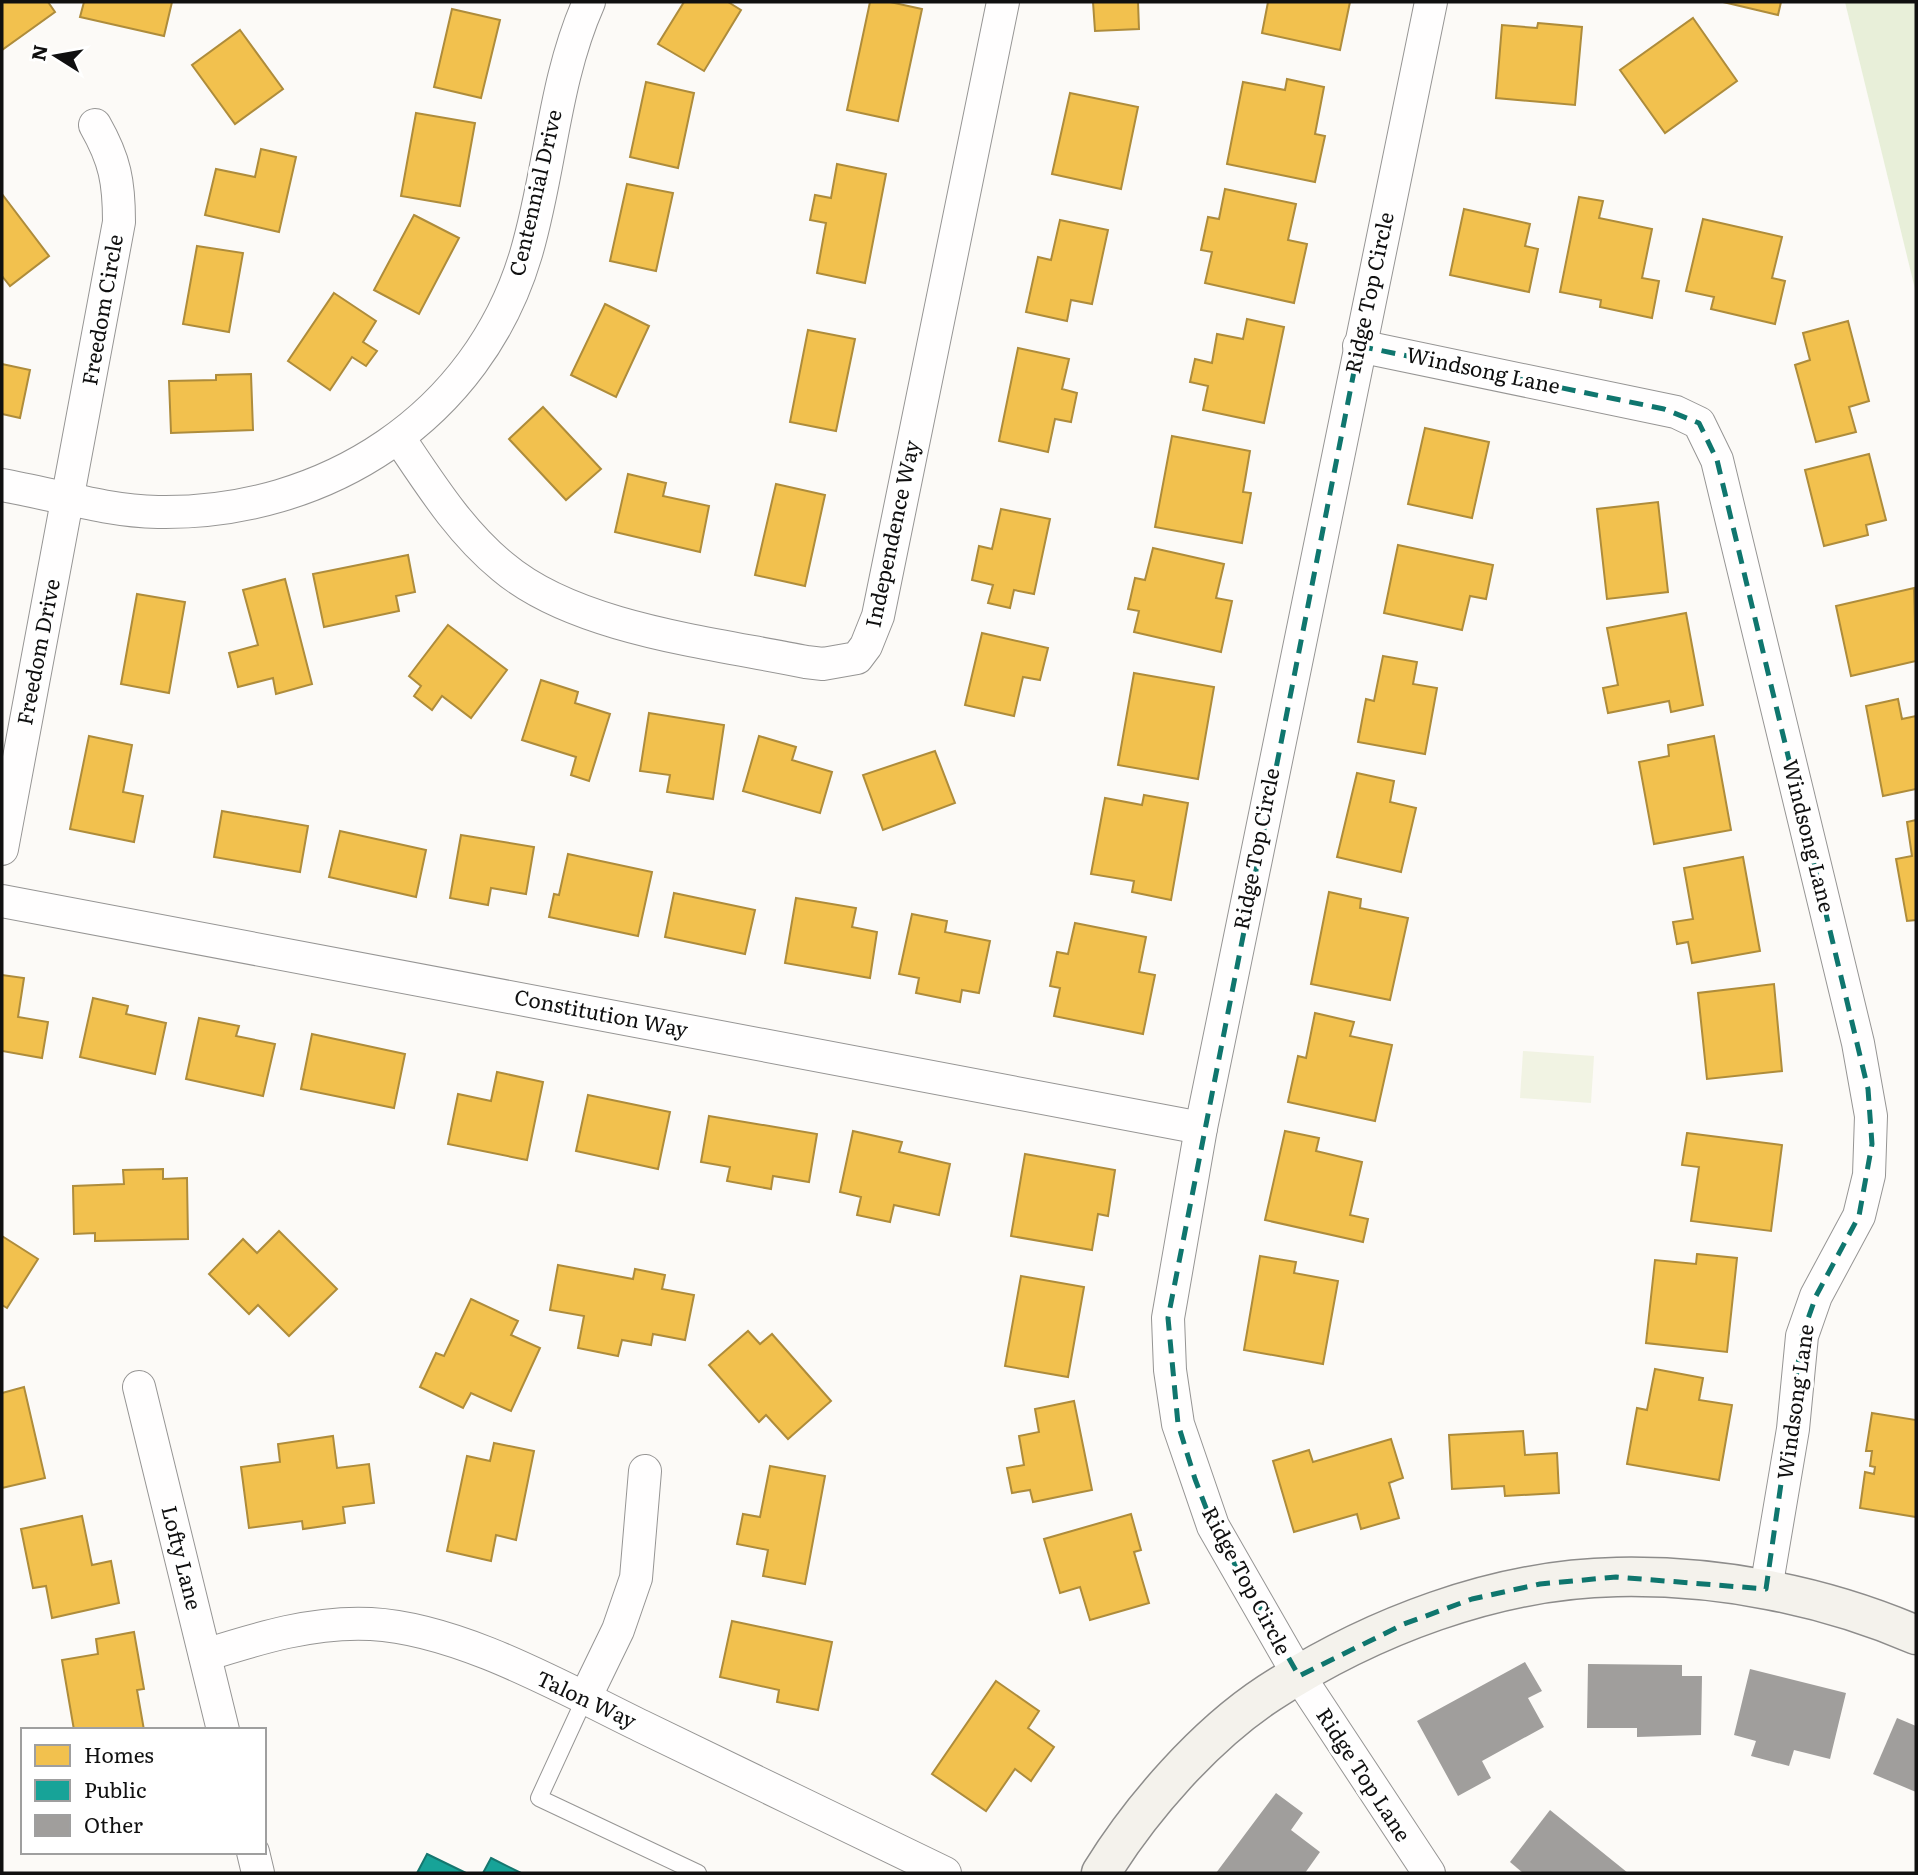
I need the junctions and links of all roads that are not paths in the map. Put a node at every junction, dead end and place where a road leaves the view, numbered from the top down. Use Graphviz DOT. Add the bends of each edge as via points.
graph roads {
  1 [pos="589,2"];
  2 [pos="1003,2"];
  3 [pos="1431,2"];
  4 [pos="95,125"];
  5 [pos="1359,346"];
  6 [pos="399,439"];
  7 [pos="2,485"];
  8 [pos="68,497"];
  9 [pos="2,849"];
  10 [pos="2,901"];
  11 [pos="1201,1128"];
  12 [pos="139,1387"];
  13 [pos="645,1471"];
  14 [pos="1766,1589"];
  15 [pos="1916,1635"];
  16 [pos="205,1655"];
  17 [pos="1298,1676"];
  18 [pos="585,1699"];
  19 [pos="223,1728"];
  20 [pos="253,1854"];
  21 [pos="258,1873"];
  22 [pos="698,1873"];
  23 [pos="945,1873"];
  24 [pos="1101,1873"];
  25 [pos="1429,1873"];
  1 -- 6 [label="street, Centennial Drive" via="569,50 530,240 510,296 463,376"];
  2 -- 6 [label="street, Independence Way" via="878,617 856,657 823,664 806,662 645,628 556,601 503,568 479,544"];
  3 -- 5 [label="street, Ridge Top Circle"];
  4 -- 8 [label="street, Freedom Circle" via="111,155 119,188 119,222"];
  5 -- 11 [label="street, Ridge Top Circle"];
  5 -- 14 [label="street, Windsong Lane" via="1676,412 1699,423 1717,460 1871,1116 1869,1175 1859,1216 1816,1296 1802,1336 1793,1429"];
  6 -- 8 [label="street, Centennial Drive" via="325,478 241,504 161,512"];
  7 -- 8 [label="street, Centennial Drive"];
  8 -- 9 [label="street, Freedom Drive"];
  10 -- 11 [label="street, Constitution Way"];
  11 -- 17 [label="street, Ridge Top Circle" via="1168,1318 1178,1424 1213,1526"];
  12 -- 16 [label="street, Lofty Lane"];
  13 -- 18 [label="street" via="636,1578 623,1618"];
  14 -- 15 [label="main road" via="1834,1605"];
  14 -- 17 [label="main road" via="1616,1577 1541,1584 1472,1600 1404,1624"];
  16 -- 18 [label="street, Talon Way" via="324,1625 403,1627 458,1643"];
  16 -- 19 [label="street, Lofty Lane"];
  17 -- 24 [label="main road" via="1268,1694 1198,1752 1146,1806"];
  17 -- 25 [label="street, Ridge Top Lane"];
  18 -- 22 [label="lane" via="539,1798"];
  18 -- 23 [label="street, Talon Way"];
  20 -- 21 [label="street"];
}
